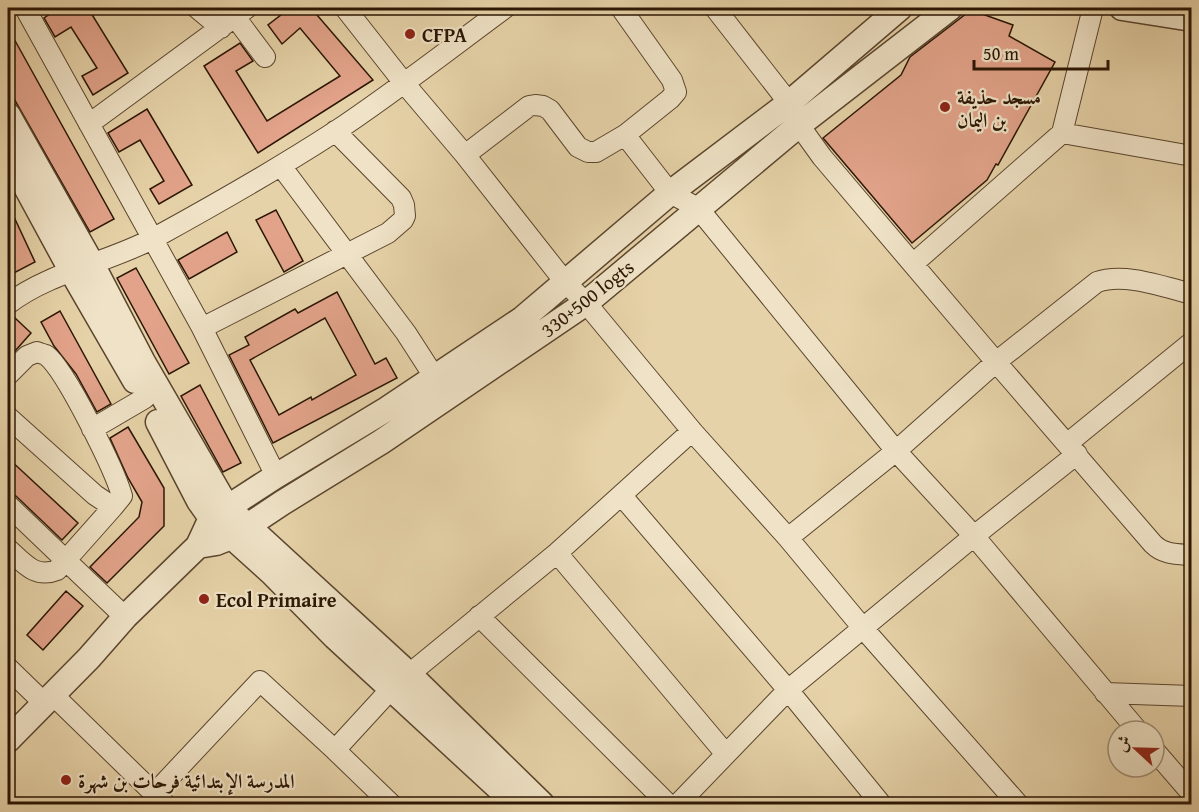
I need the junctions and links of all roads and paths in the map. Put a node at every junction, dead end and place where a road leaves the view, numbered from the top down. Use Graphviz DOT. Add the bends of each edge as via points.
graph roads {
  1 [pos="25,8"];
  2 [pos="196,8"];
  3 [pos="345,8"];
  4 [pos="505,8"];
  5 [pos="621,8"];
  6 [pos="714,8"];
  7 [pos="900,8"];
  8 [pos="950,8"];
  9 [pos="1093,8"];
  10 [pos="1122,8"];
  11 [pos="234,17"];
  12 [pos="1191,19"];
  13 [pos="265,57"];
  14 [pos="404,83"];
  15 [pos="794,114"];
  16 [pos="8,116"];
  17 [pos="89,124"];
  18 [pos="335,131"];
  19 [pos="1062,133"];
  20 [pos="625,135"];
  21 [pos="8,154"];
  22 [pos="465,156"];
  23 [pos="1191,156"];
  24 [pos="281,166"];
  25 [pos="670,193"];
  26 [pos="698,208"];
  27 [pos="153,238"];
  28 [pos="347,255"];
  29 [pos="914,263"];
  30 [pos="82,268"];
  31 [pos="565,282"];
  32 [pos="1191,294"];
  33 [pos="586,303"];
  34 [pos="8,304"];
  35 [pos="202,328"];
  36 [pos="1191,342"];
  37 [pos="996,362"];
  38 [pos="8,375"];
  39 [pos="435,378"];
  40 [pos="145,398"];
  41 [pos="9,423"];
  42 [pos="92,429"];
  43 [pos="692,431"];
  44 [pos="1072,449"];
  45 [pos="896,451"];
  46 [pos="276,476"];
  47 [pos="622,496"];
  48 [pos="8,505"];
  49 [pos="113,507"];
  50 [pos="219,513"];
  51 [pos="239,531"];
  52 [pos="974,536"];
  53 [pos="788,538"];
  54 [pos="198,546"];
  55 [pos="8,549"];
  56 [pos="557,553"];
  57 [pos="1191,555"];
  58 [pos="66,558"];
  59 [pos="479,616"];
  60 [pos="125,617"];
  61 [pos="862,627"];
  62 [pos="8,668"];
  63 [pos="410,675"];
  64 [pos="391,689"];
  65 [pos="788,690"];
  66 [pos="1105,693"];
  67 [pos="1191,696"];
  68 [pos="47,698"];
  69 [pos="1128,719"];
  70 [pos="8,740"];
  71 [pos="335,750"];
  72 [pos="725,753"];
  73 [pos="1166,764"];
  74 [pos="1191,794"];
  75 [pos="159,799"];
  76 [pos="391,804"];
  77 [pos="516,804"];
  78 [pos="542,804"];
  79 [pos="668,804"];
  80 [pos="678,804"];
  81 [pos="881,804"];
  82 [pos="1018,804"];
  1 -- 17 [label="street"];
  2 -- 11 [label="street"];
  3 -- 14 [label="street"];
  4 -- 14 [label="street"];
  5 -- 20 [label="street" via="672,80 676,92"];
  6 -- 15 [label="street"];
  7 -- 15 [label="street"];
  8 -- 15 [label="street, 330+500 logts"];
  9 -- 19 [label="street"];
  10 -- 12 [label="street"];
  11 -- 13 [label="street"];
  11 -- 17 [label="street"];
  14 -- 18 [label="street"];
  14 -- 22 [label="street"];
  15 -- 25 [label="street"];
  15 -- 26 [label="street, 330+500 logts"];
  15 -- 29 [label="street" via="822,157"];
  16 -- 30 [label="street"];
  17 -- 27 [label="street"];
  18 -- 24 [label="street"];
  18 -- 28 [label="street" via="401,198 405,210 402,220 388,233"];
  19 -- 23 [label="street"];
  19 -- 29 [label="street"];
  20 -- 22 [label="street" via="588,153 578,147 550,111 535,105"];
  20 -- 25 [label="street"];
  21 -- 30 [label="street"];
  22 -- 31 [label="street"];
  24 -- 27 [label="street"];
  24 -- 28 [label="street"];
  25 -- 26 [label="street"];
  25 -- 31 [label="street"];
  26 -- 33 [label="street, 330+500 logts"];
  26 -- 45 [label="street"];
  27 -- 30 [label="street"];
  27 -- 35 [label="street"];
  28 -- 35 [label="street"];
  28 -- 39 [label="street"];
  29 -- 37 [label="street"];
  30 -- 34 [label="street" via="44,283"];
  30 -- 40 [label="street"];
  30 -- 50 [label="street" via="143,363"];
  31 -- 33 [label="street"];
  31 -- 39 [label="street" via="522,319"];
  32 -- 37 [label="street" via="1126,279 1104,279"];
  33 -- 43 [label="street"];
  33 -- 51 [label="street, 330+500 logts" via="381,442"];
  35 -- 46 [label="street"];
  36 -- 44 [label="street"];
  37 -- 44 [label="street"];
  37 -- 45 [label="street"];
  38 -- 42 [label="street" via="27,356 37,352 45,355"];
  39 -- 46 [label="street"];
  40 -- 42 [label="street"];
  40 -- 50 [label="street" via="199,501"];
  41 -- 49 [label="street"];
  42 -- 49 [label="street" via="118,480 122,496"];
  43 -- 47 [label="street"];
  43 -- 53 [label="street"];
  44 -- 52 [label="street"];
  44 -- 57 [label="street" via="1159,550"];
  45 -- 52 [label="street"];
  45 -- 53 [label="street"];
  46 -- 50 [label="street"];
  47 -- 56 [label="street"];
  47 -- 65 [label="street"];
  48 -- 58 [label="street"];
  49 -- 58 [label="street"];
  50 -- 51 [label="street"];
  50 -- 54 [label="street"];
  51 -- 54 [label="street, 330+500 logts" via="216,543"];
  51 -- 63 [label="street"];
  51 -- 64 [label="street" via="272,573"];
  52 -- 61 [label="street"];
  52 -- 66 [label="street"];
  53 -- 61 [label="street"];
  54 -- 60 [label="street"];
  55 -- 58 [label="street" via="37,573 57,570"];
  56 -- 59 [label="street"];
  56 -- 72 [label="street"];
  58 -- 60 [label="street"];
  59 -- 63 [label="street"];
  59 -- 79 [label="street"];
  60 -- 68 [label="street"];
  61 -- 65 [label="street"];
  61 -- 82 [label="street"];
  62 -- 68 [label="street"];
  63 -- 64 [label="street"];
  63 -- 78 [label="street"];
  64 -- 71 [label="street"];
  64 -- 77 [label="street"];
  65 -- 72 [label="street"];
  65 -- 81 [label="street"];
  66 -- 67 [label="street"];
  66 -- 69 [label="street"];
  68 -- 70 [label="street"];
  68 -- 75 [label="street"];
  71 -- 75 [label="street" via="260,681"];
  71 -- 76 [label="street"];
  72 -- 80 [label="street"];
  73 -- 74 [label="street"];
}
